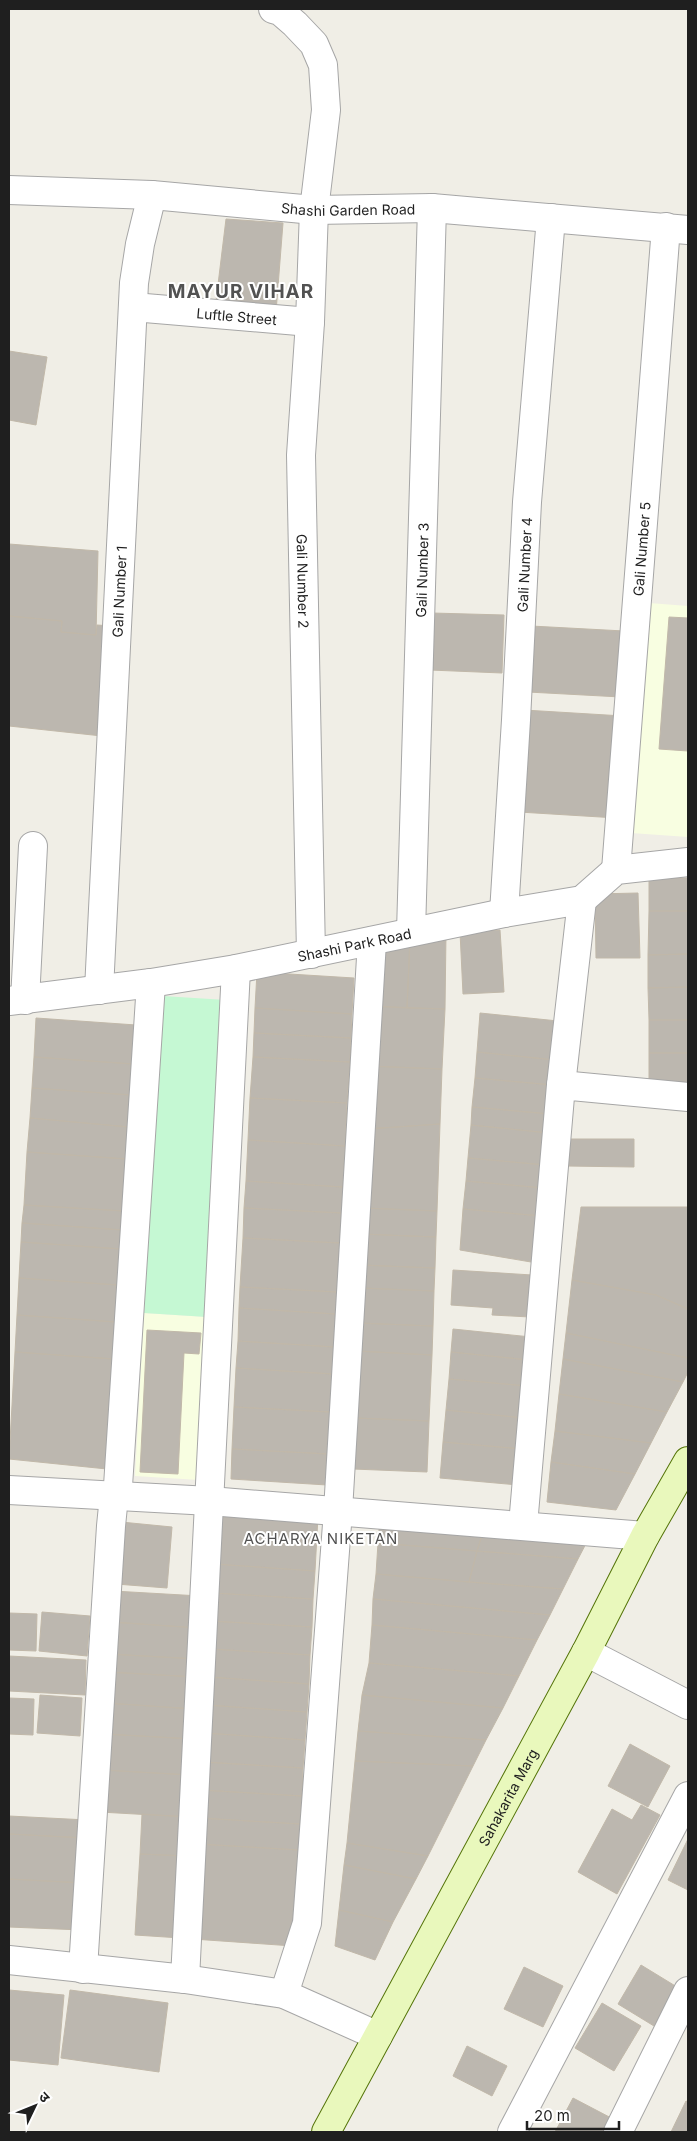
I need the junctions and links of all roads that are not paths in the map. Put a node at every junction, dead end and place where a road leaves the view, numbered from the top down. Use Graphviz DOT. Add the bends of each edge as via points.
graph roads {
  1 [pos="273,9"];
  2 [pos="9,190"];
  3 [pos="152,194"];
  4 [pos="432,208"];
  5 [pos="314,210"];
  6 [pos="551,218"];
  7 [pos="677,228"];
  8 [pos="133,307"];
  9 [pos="310,322"];
  10 [pos="32,846"];
  11 [pos="688,862"];
  12 [pos="616,870"];
  13 [pos="582,900"];
  14 [pos="504,913"];
  15 [pos="412,932"];
  16 [pos="372,941"];
  17 [pos="310,954"];
  18 [pos="236,968"];
  19 [pos="150,983"];
  20 [pos="99,990"];
  21 [pos="17,1000"];
  22 [pos="562,1085"];
  23 [pos="688,1098"];
  24 [pos="688,1461"];
  25 [pos="9,1490"];
  26 [pos="114,1496"];
  27 [pos="210,1500"];
  28 [pos="338,1511"];
  29 [pos="523,1525"];
  30 [pos="645,1536"];
  31 [pos="586,1652"];
  32 [pos="688,1705"];
  33 [pos="688,1796"];
  34 [pos="9,1960"];
  35 [pos="84,1969"];
  36 [pos="185,1979"];
  37 [pos="688,1990"];
  38 [pos="284,1994"];
  39 [pos="378,2036"];
  40 [pos="326,2132"];
  41 [pos="512,2132"];
  42 [pos="618,2132"];
  1 -- 5 [label="street, Gali Number 2" via="280,11 314,44 323,65 326,110"];
  2 -- 3 [label="street, Shashi Garden Road"];
  3 -- 5 [label="street, Shashi Garden Road"];
  3 -- 8 [label="street, Gali Number 1" via="140,244"];
  4 -- 5 [label="street, Shashi Garden Road"];
  4 -- 6 [label="street, Shashi Garden Road"];
  4 -- 15 [label="street, Gali Number 3"];
  5 -- 9 [label="street, Gali Number 2"];
  6 -- 7 [label="street, Shashi Garden Road"];
  6 -- 14 [label="street, Gali Number 4" via="527,502"];
  7 -- 12 [label="street, Gali Number 5"];
  8 -- 9 [label="street, Luftle Street"];
  8 -- 20 [label="street, Gali Number 1"];
  9 -- 17 [label="street, Gali Number 2" via="301,455"];
  10 -- 21 [label="street"];
  11 -- 12 [label="street"];
  12 -- 13 [label="street"];
  13 -- 14 [label="street, Shashi Park Road"];
  13 -- 22 [label="street"];
  14 -- 15 [label="street, Shashi Park Road"];
  15 -- 16 [label="street, Shashi Park Road"];
  16 -- 17 [label="street, Shashi Park Road"];
  16 -- 28 [label="street"];
  17 -- 18 [label="street, Shashi Park Road"];
  18 -- 19 [label="street, Shashi Park Road"];
  18 -- 27 [label="street"];
  19 -- 20 [label="street, Shashi Park Road"];
  19 -- 26 [label="street" via="118,1486"];
  20 -- 21 [label="street, Shashi Park Road"];
  22 -- 23 [label="street"];
  22 -- 29 [label="street"];
  24 -- 30 [label="street, Sahakarita Marg"];
  25 -- 26 [label="street"];
  26 -- 27 [label="street"];
  26 -- 35 [label="street"];
  27 -- 28 [label="street"];
  27 -- 36 [label="street"];
  28 -- 29 [label="street"];
  28 -- 38 [label="street" via="307,1923"];
  29 -- 30 [label="street"];
  30 -- 31 [label="street, Sahakarita Marg"];
  31 -- 32 [label="street"];
  31 -- 39 [label="street, Sahakarita Marg"];
  33 -- 41 [label="street"];
  34 -- 35 [label="street"];
  35 -- 36 [label="street"];
  36 -- 38 [label="street"];
  37 -- 42 [label="street"];
  38 -- 39 [label="street"];
  39 -- 40 [label="street, Sahakarita Marg"];
}
